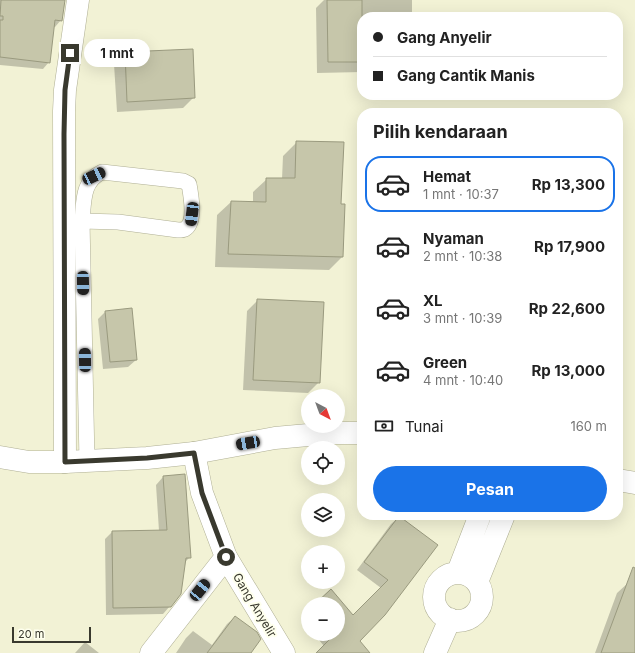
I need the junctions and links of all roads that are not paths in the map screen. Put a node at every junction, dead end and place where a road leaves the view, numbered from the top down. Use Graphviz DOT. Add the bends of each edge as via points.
graph roads {
  1 [pos="78,0"];
  2 [pos="82,221"];
  3 [pos="357,433"];
  4 [pos="194,453"];
  5 [pos="0,457"];
  6 [pos="87,461"];
  7 [pos="65,462"];
  8 [pos="623,481"];
  9 [pos="635,483"];
  10 [pos="478,520"];
  11 [pos="502,520"];
  12 [pos="226,557"];
  13 [pos="458,572"];
  14 [pos="477,582"];
  15 [pos="450,619"];
  16 [pos="280,651"];
  17 [pos="151,653"];
  18 [pos="435,653"];
  1 -- 7 [label="street" via="64,111"];
  2 -- 2 [label="lane" via="86,189 94,176 102,172 183,181 188,184 192,214 185,229"];
  2 -- 6 [label="lane"];
  3 -- 4 [label="street" via="275,438"];
  4 -- 6 [label="street"];
  4 -- 12 [label="street, Gang Anyelir" via="202,493"];
  5 -- 7 [label="street" via="29,462"];
  6 -- 7 [label="street"];
  8 -- 9 [label="street"];
  10 -- 13 [label="street"];
  11 -- 14 [label="street"];
  12 -- 16 [label="street, Gang Anyelir"];
  12 -- 17 [label="street, Gang Anyelir"];
  13 -- 14 [label="street" via="472,577"];
  13 -- 15 [label="street" via="444,577 435,589 435,604 438,610"];
  14 -- 15 [label="street" via="482,596 477,611 465,620"];
  15 -- 18 [label="street"];
}
